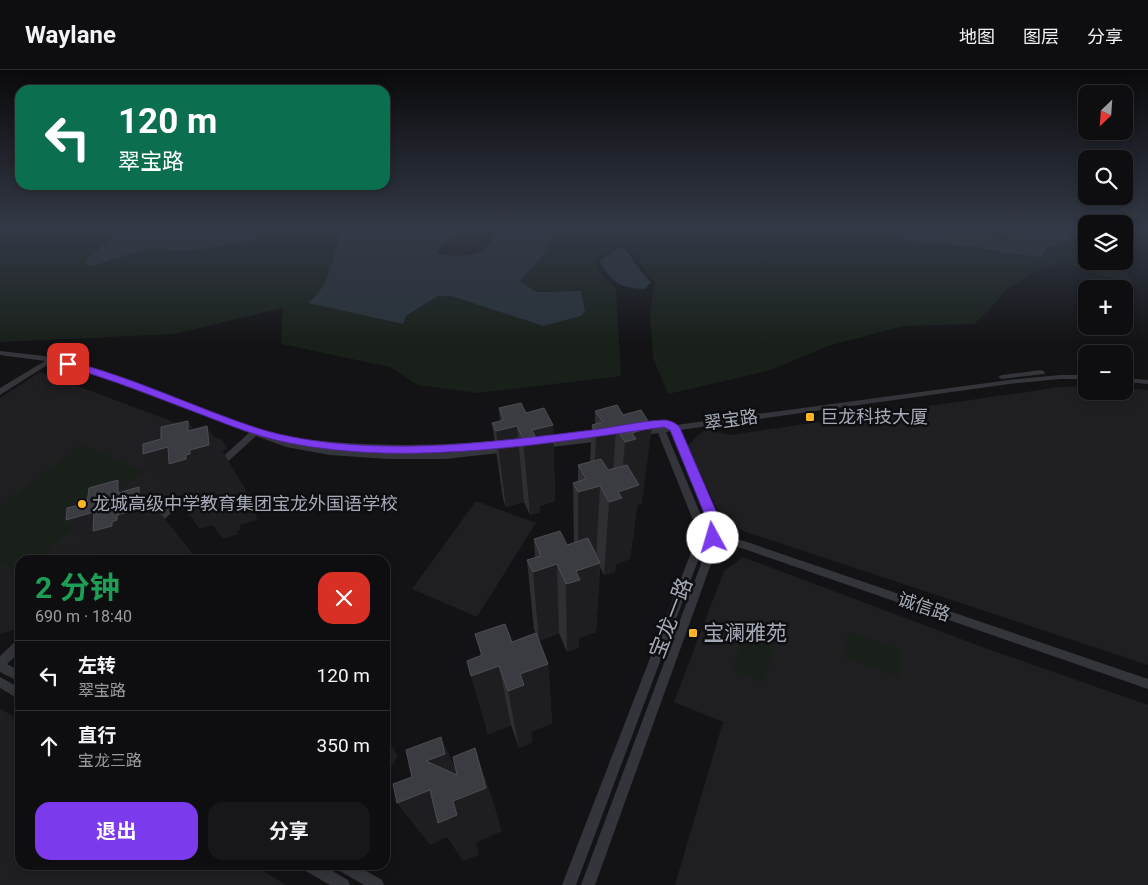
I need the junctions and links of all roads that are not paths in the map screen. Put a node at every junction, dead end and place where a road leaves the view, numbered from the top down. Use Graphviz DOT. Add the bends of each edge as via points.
graph roads {
  1 [pos="0,353"];
  2 [pos="48,359"];
  3 [pos="1078,372"];
  4 [pos="1133,375"];
  5 [pos="1078,377"];
  6 [pos="1148,377"];
  7 [pos="1133,381"];
  8 [pos="1148,382"];
  9 [pos="0,387"];
  10 [pos="0,392"];
  11 [pos="667,427"];
  12 [pos="256,431"];
  13 [pos="632,431"];
  14 [pos="609,434"];
  15 [pos="533,443"];
  16 [pos="513,445"];
  17 [pos="213,470"];
  18 [pos="192,489"];
  19 [pos="149,528"];
  20 [pos="700,535"];
  21 [pos="713,538"];
  22 [pos="15,650"];
  23 [pos="0,664"];
  24 [pos="15,674"];
  25 [pos="0,682"];
  26 [pos="1148,684"];
  27 [pos="15,691"];
  28 [pos="318,870"];
  29 [pos="352,870"];
  30 [pos="343,885"];
  31 [pos="377,885"];
  32 [pos="569,885"];
  33 [pos="588,885"];
  1 -- 2 [label="street"];
  2 -- 9 [label="street"];
  2 -- 10 [label="street"];
  2 -- 12 [label="street" via="102,373"];
  3 -- 11 [label="street, 翠宝路" via="1027,373"];
  4 -- 6 [label="street"];
  5 -- 11 [label="street, 翠宝路" via="1009,382"];
  7 -- 8 [label="street"];
  11 -- 13 [label="street, 翠宝路"];
  11 -- 20 [label="street, 宝龙一路"];
  11 -- 21 [label="street, 宝龙一路" via="712,518"];
  12 -- 16 [label="street" via="286,444 330,452 388,456 445,456"];
  12 -- 17 [label="street"];
  14 -- 15 [label="street"];
  18 -- 19 [label="street"];
  20 -- 21 [label="street, 诚信路"];
  20 -- 32 [label="street, 宝龙一路" via="690,569"];
  21 -- 26 [label="street, 诚信路" via="744,545"];
  21 -- 33 [label="street, 宝龙一路"];
  22 -- 23 [label="street"];
  23 -- 24 [label="street"];
  25 -- 27 [label="street"];
  28 -- 30 [label="street"];
  29 -- 31 [label="street"];
}
